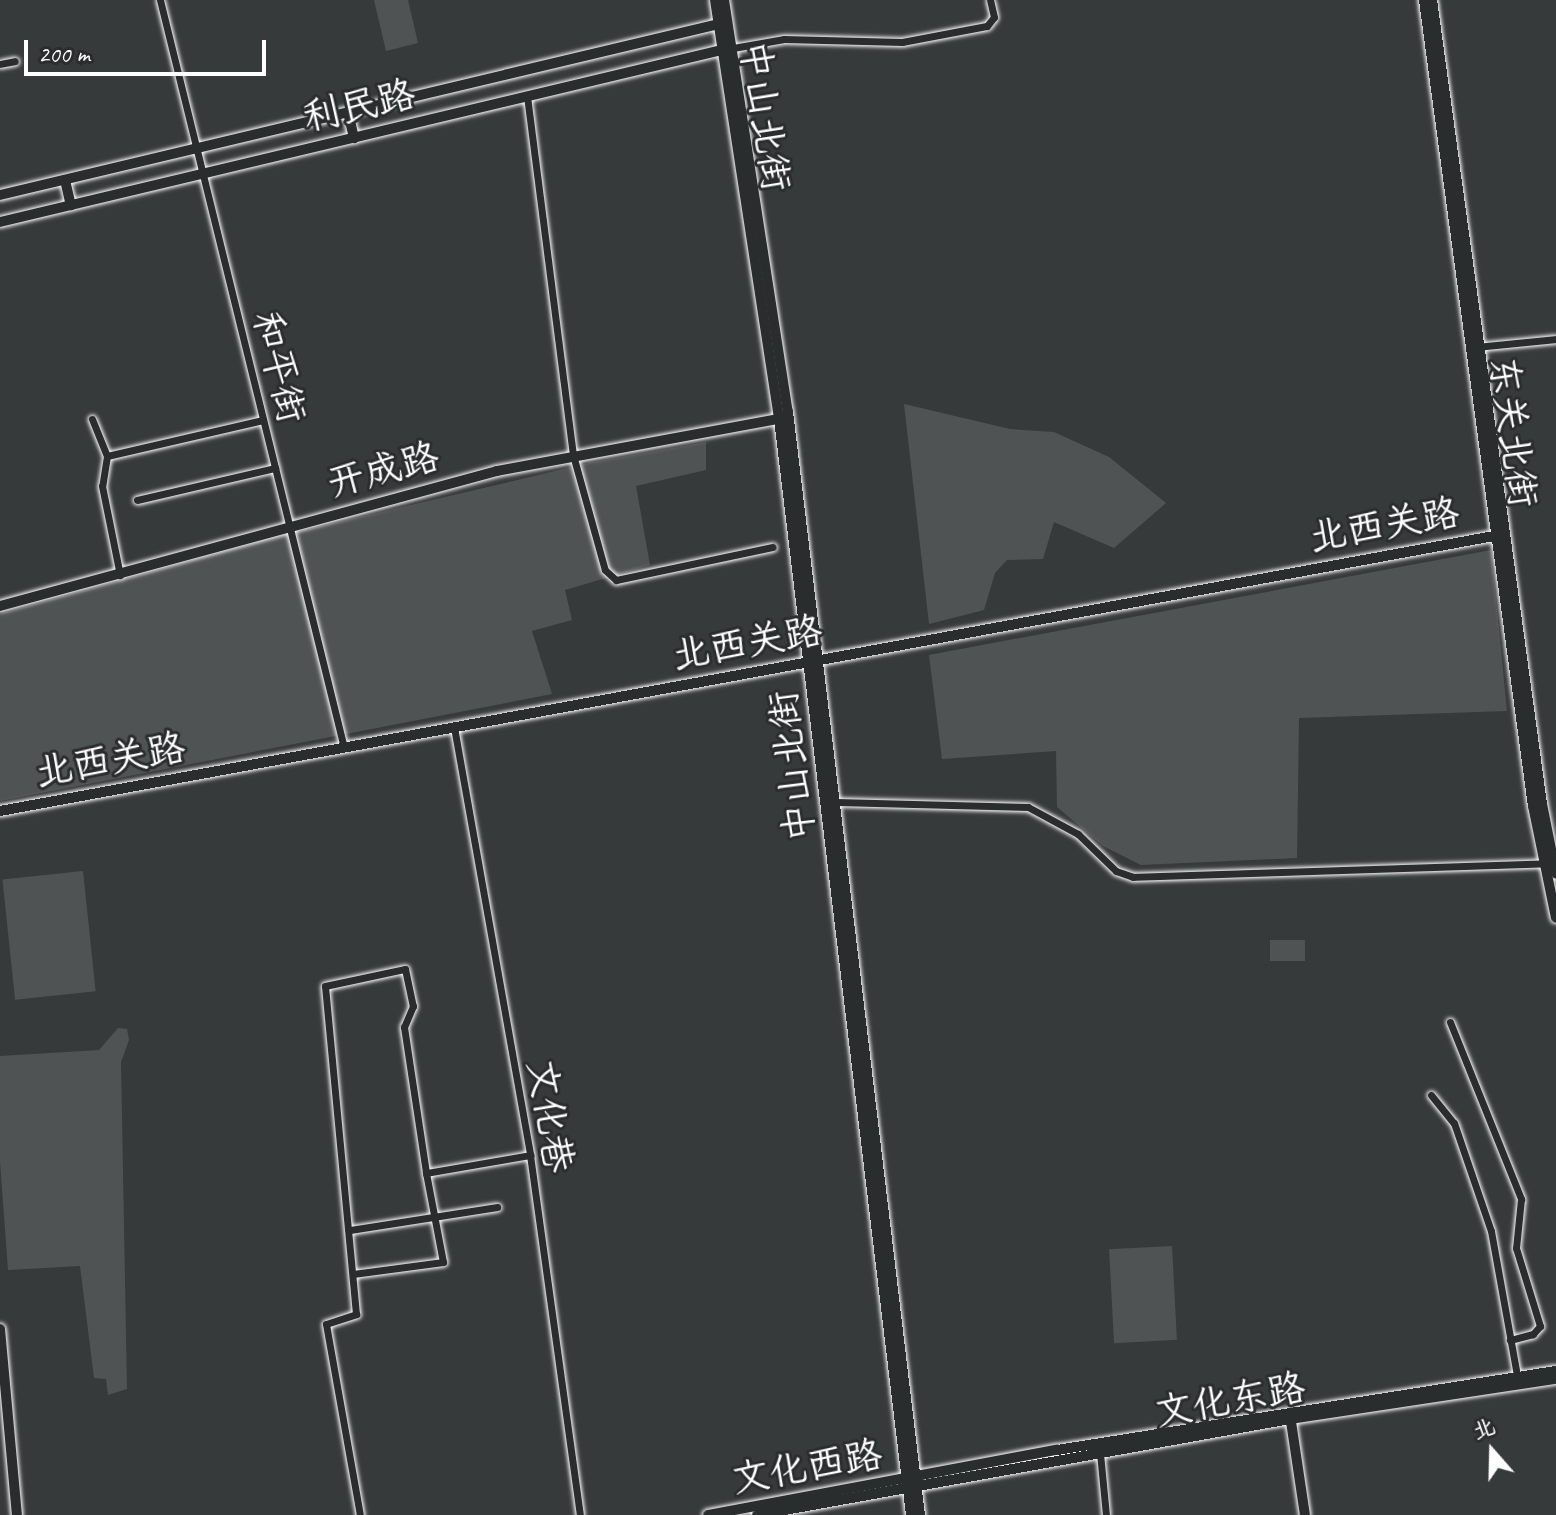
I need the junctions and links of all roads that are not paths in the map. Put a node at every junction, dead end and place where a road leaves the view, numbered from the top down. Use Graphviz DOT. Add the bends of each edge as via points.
graph roads {
  1 [pos="160,0"];
  2 [pos="715,0"];
  3 [pos="724,0"];
  4 [pos="990,0"];
  5 [pos="1424,0"];
  6 [pos="1432,0"];
  7 [pos="724,23"];
  8 [pos="728,49"];
  9 [pos="15,61"];
  10 [pos="0,64"];
  11 [pos="527,96"];
  12 [pos="348,112"];
  13 [pos="354,138"];
  14 [pos="197,148"];
  15 [pos="203,174"];
  16 [pos="65,180"];
  17 [pos="0,195"];
  18 [pos="71,205"];
  19 [pos="0,222"];
  20 [pos="1556,339"];
  21 [pos="1475,347"];
  22 [pos="784,418"];
  23 [pos="92,419"];
  24 [pos="263,420"];
  25 [pos="573,455"];
  26 [pos="107,456"];
  27 [pos="275,468"];
  28 [pos="137,500"];
  29 [pos="290,525"];
  30 [pos="1501,534"];
  31 [pos="773,547"];
  32 [pos="120,575"];
  33 [pos="0,606"];
  34 [pos="814,661"];
  35 [pos="454,727"];
  36 [pos="344,748"];
  37 [pos="837,802"];
  38 [pos="0,811"];
  39 [pos="1545,863"];
  40 [pos="1556,874"];
  41 [pos="1556,918"];
  42 [pos="1450,1022"];
  43 [pos="1431,1095"];
  44 [pos="530,1155"];
  45 [pos="426,1173"];
  46 [pos="497,1207"];
  47 [pos="434,1217"];
  48 [pos="350,1230"];
  49 [pos="353,1274"];
  50 [pos="0,1329"];
  51 [pos="1510,1340"];
  52 [pos="1556,1371"];
  53 [pos="1517,1376"];
  54 [pos="1556,1379"];
  55 [pos="1290,1416"];
  56 [pos="1100,1453"];
  57 [pos="911,1483"];
  58 [pos="17,1515"];
  59 [pos="360,1515"];
  60 [pos="580,1515"];
  61 [pos="708,1515"];
  62 [pos="757,1515"];
  63 [pos="911,1515"];
  64 [pos="920,1515"];
  65 [pos="1106,1515"];
  66 [pos="1305,1515"];
  1 -- 14 [label="street, 和平街"];
  2 -- 7 [label="street, 中山北街"];
  3 -- 7 [label="street, 中山北街"];
  4 -- 8 [label="street" via="994,17 987,26 916,39 784,39"];
  5 -- 21 [label="street, 东关北街"];
  6 -- 21 [label="street, 东关北街"];
  7 -- 8 [label="street, 中山北街"];
  7 -- 12 [label="street, 利民路"];
  8 -- 11 [label="street, 利民路"];
  8 -- 22 [label="street, 中山北街"];
  9 -- 10 [label="street"];
  11 -- 13 [label="street, 利民路"];
  11 -- 25 [label="street"];
  12 -- 13 [label="street"];
  12 -- 14 [label="street, 利民路"];
  13 -- 15 [label="street, 利民路"];
  14 -- 15 [label="street, 和平街"];
  14 -- 16 [label="street, 利民路"];
  15 -- 18 [label="street, 利民路"];
  15 -- 24 [label="street, 和平街"];
  16 -- 17 [label="street, 利民路"];
  16 -- 18 [label="street"];
  18 -- 19 [label="street, 利民路"];
  20 -- 21 [label="street"];
  21 -- 30 [label="street, 东关北街"];
  22 -- 25 [label="street, 开成路"];
  22 -- 34 [label="street, 中山北街"];
  23 -- 26 [label="street"];
  24 -- 26 [label="street"];
  24 -- 27 [label="street, 和平街"];
  25 -- 29 [label="street, 开成路"];
  25 -- 31 [label="street" via="610,578"];
  26 -- 32 [label="street" via="102,486"];
  27 -- 28 [label="street"];
  27 -- 29 [label="street, 和平街"];
  29 -- 32 [label="street, 开成路"];
  29 -- 36 [label="street, 和平街"];
  30 -- 34 [label="street, 北西关路"];
  30 -- 39 [label="street, 东关北街"];
  30 -- 40 [label="street, 东关北街"];
  32 -- 33 [label="street, 开成路"];
  34 -- 35 [label="street, 北西关路"];
  34 -- 37 [label="street, 中山北街"];
  34 -- 57 [label="street, 中山北街"];
  35 -- 36 [label="street, 北西关路"];
  35 -- 44 [label="street, 文化巷"];
  36 -- 38 [label="street, 北西关路"];
  37 -- 39 [label="street" via="1028,807 1078,834 1116,871 1133,877"];
  37 -- 57 [label="street, 中山北街"];
  39 -- 41 [label="street, 东关北街"];
  42 -- 51 [label="street" via="1521,1199 1516,1248 1540,1326 1533,1334"];
  43 -- 51 [label="street" via="1454,1123 1491,1231"];
  44 -- 45 [label="street"];
  44 -- 60 [label="street, 文化巷"];
  45 -- 47 [label="street"];
  45 -- 48 [label="street" via="404,1027 413,1006 405,969 325,986"];
  46 -- 47 [label="street"];
  47 -- 48 [label="street"];
  47 -- 49 [label="street" via="443,1262"];
  48 -- 49 [label="street"];
  49 -- 59 [label="street" via="356,1314 326,1324"];
  50 -- 58 [label="street"];
  51 -- 53 [label="street"];
  52 -- 53 [label="street, 文化东路"];
  53 -- 55 [label="street, 文化东路"];
  54 -- 55 [label="street, 文化东路"];
  55 -- 56 [label="street, 文化东路"];
  55 -- 57 [label="street, 文化东路"];
  55 -- 66 [label="street"];
  56 -- 57 [label="street, 文化东路"];
  56 -- 65 [label="street"];
  57 -- 61 [label="street, 文化西路"];
  57 -- 62 [label="street, 文化西路"];
  57 -- 63 [label="street"];
  57 -- 64 [label="street"];
}
